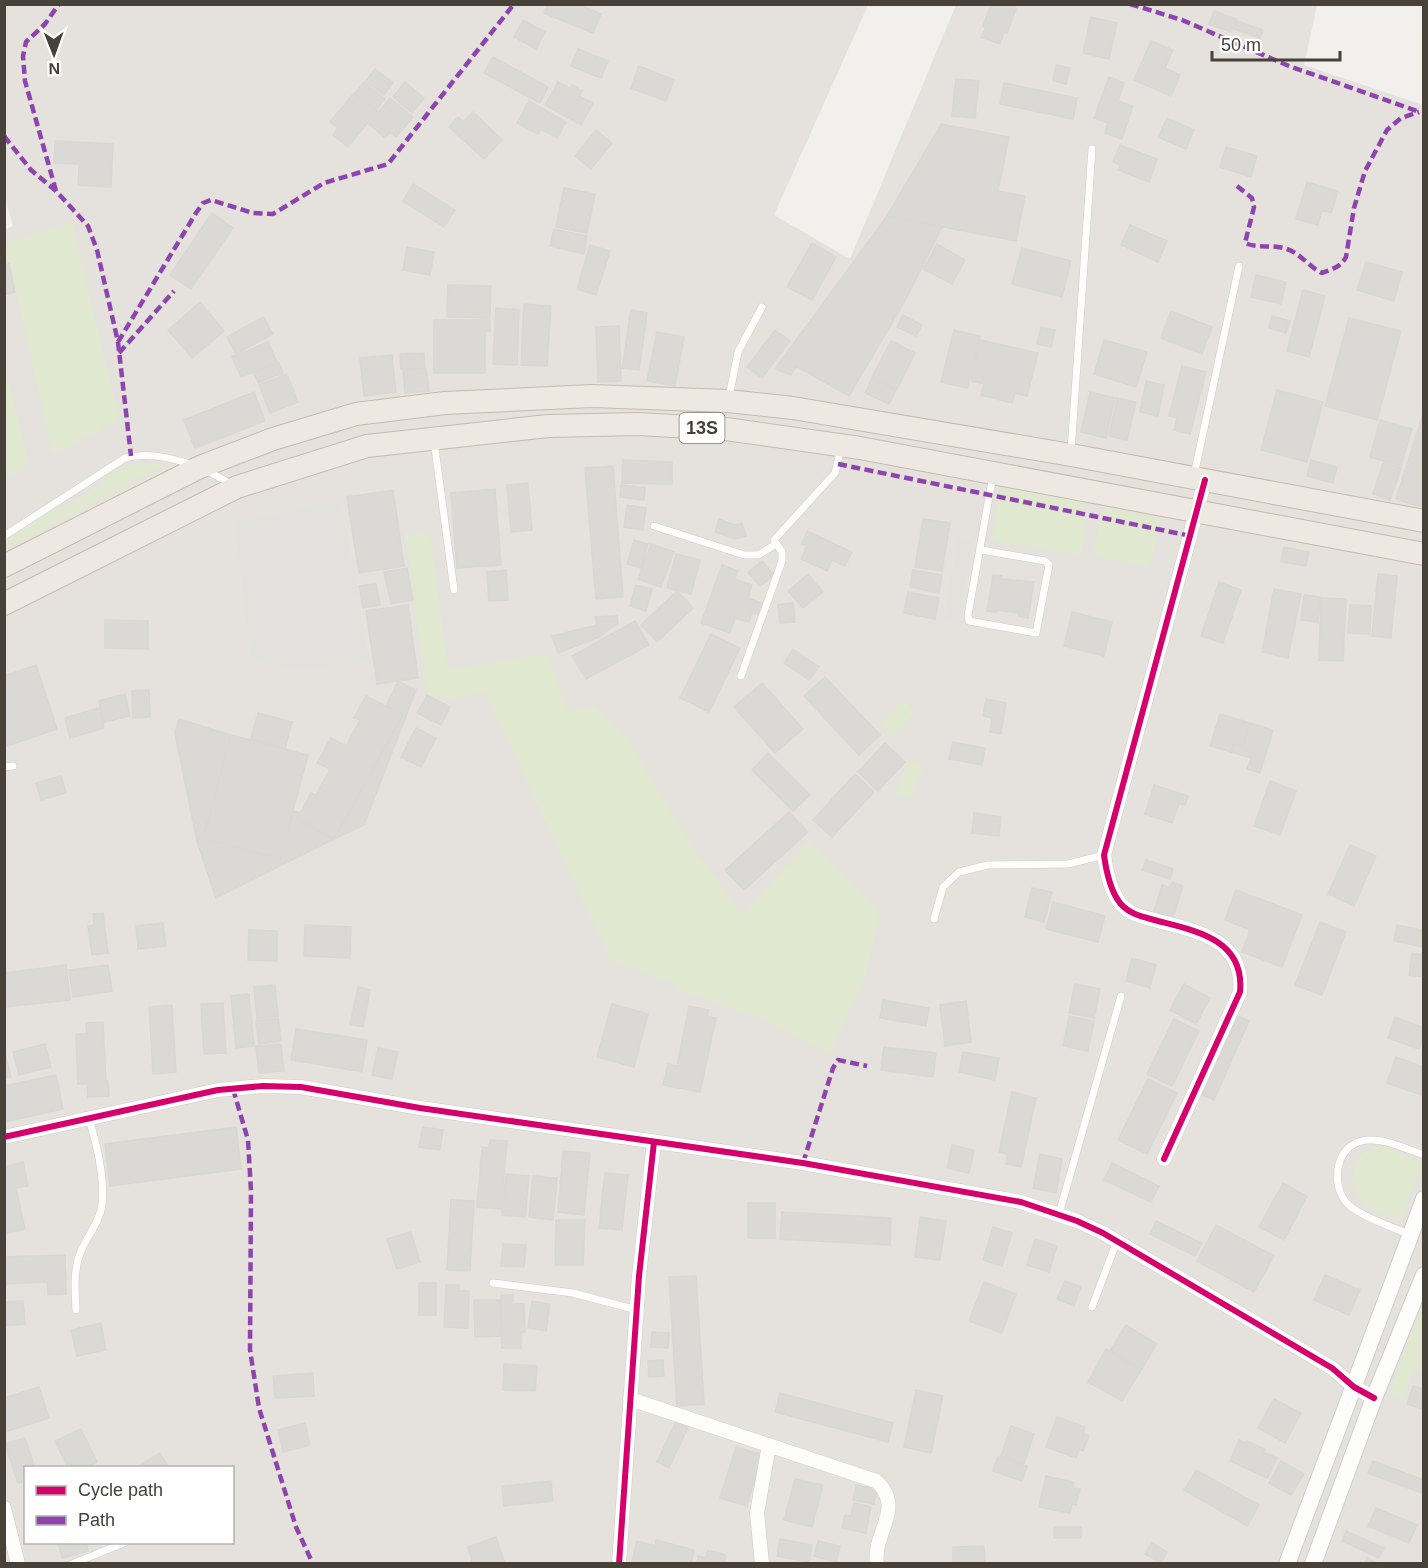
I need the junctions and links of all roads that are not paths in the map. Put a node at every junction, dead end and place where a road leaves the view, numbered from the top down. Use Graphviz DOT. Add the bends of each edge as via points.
graph roads {
  1 [pos="1092,148"];
  2 [pos="1239,266"];
  3 [pos="762,307"];
  4 [pos="728,401"];
  5 [pos="867,419"];
  6 [pos="434,439"];
  7 [pos="851,447"];
  8 [pos="1071,455"];
  9 [pos="200,467"];
  10 [pos="994,473"];
  11 [pos="1200,479"];
  12 [pos="237,487"];
  13 [pos="1197,511"];
  14 [pos="1424,521"];
  15 [pos="654,526"];
  16 [pos="4,536"];
  17 [pos="776,544"];
  18 [pos="981,550"];
  19 [pos="1424,554"];
  20 [pos="4,566"];
  21 [pos="454,590"];
  22 [pos="4,604"];
  23 [pos="741,676"];
  24 [pos="13,766"];
  25 [pos="4,767"];
  26 [pos="1104,855"];
  27 [pos="934,919"];
  28 [pos="1121,996"];
  29 [pos="89,1119"];
  30 [pos="4,1137"];
  31 [pos="654,1142"];
  32 [pos="1424,1155"];
  33 [pos="1164,1159"];
  34 [pos="1424,1199"];
  35 [pos="1059,1214"];
  36 [pos="1410,1235"];
  37 [pos="1117,1241"];
  38 [pos="1424,1275"];
  39 [pos="493,1283"];
  40 [pos="1092,1307"];
  41 [pos="76,1310"];
  42 [pos="637,1310"];
  43 [pos="1354,1387"];
  44 [pos="1374,1398"];
  45 [pos="630,1399"];
  46 [pos="770,1445"];
  47 [pos="4,1508"];
  48 [pos="108,1546"];
  49 [pos="18,1563"];
  50 [pos="72,1563"];
  51 [pos="619,1563"];
  52 [pos="762,1563"];
  53 [pos="877,1563"];
  54 [pos="1287,1563"];
  55 [pos="1313,1563"];
  1 -- 8 [label="lane"];
  2 -- 11 [label="lane"];
  3 -- 4 [label="lane" via="738,352"];
  4 -- 5 [label="highway, 13S"];
  4 -- 9 [label="highway, 13S" via="592,396 445,403 356,414 273,439"];
  5 -- 7 [label="highway"];
  5 -- 8 [label="highway, 13S"];
  6 -- 7 [label="highway, 13S" via="548,426 638,424 726,429"];
  6 -- 12 [label="highway, 13S" via="367,446"];
  6 -- 21 [label="lane"];
  7 -- 10 [label="highway, 13S"];
  7 -- 17 [label="lane" via="836,473 776,537"];
  8 -- 11 [label="highway, 13S"];
  9 -- 12 [label="lane"];
  9 -- 16 [label="lane" via="168,456 125,458"];
  9 -- 20 [label="highway, 13S"];
  10 -- 13 [label="highway, 13S"];
  10 -- 18 [label="lane"];
  11 -- 13 [label="street"];
  11 -- 14 [label="highway, 13S"];
  12 -- 22 [label="highway, 13S"];
  13 -- 19 [label="highway, 13S"];
  13 -- 26 [label="street"];
  15 -- 17 [label="lane" via="744,555 758,555"];
  17 -- 23 [label="lane" via="782,561"];
  18 -- 18 [label="lane" via="969,621 1036,633 1049,564"];
  24 -- 25 [label="lane"];
  26 -- 27 [label="lane" via="1068,864 988,865 959,872 943,887"];
  26 -- 33 [label="street" via="1107,875 1120,903 1133,914 1196,931 1224,945 1241,977 1240,992"];
  28 -- 35 [label="lane"];
  29 -- 30 [label="street"];
  29 -- 31 [label="street" via="218,1090 300,1087"];
  29 -- 41 [label="lane" via="98,1146 102,1206 74,1275"];
  31 -- 35 [label="street" via="803,1163 1021,1202"];
  31 -- 42 [label="street"];
  32 -- 36 [label="lane" via="1367,1139 1342,1153 1337,1167 1340,1192 1346,1203 1361,1214"];
  34 -- 36 [label="street"];
  35 -- 37 [label="street"];
  36 -- 43 [label="street"];
  37 -- 40 [label="lane"];
  37 -- 43 [label="street" via="1332,1368"];
  38 -- 44 [label="street"];
  39 -- 42 [label="lane" via="573,1293"];
  42 -- 45 [label="street"];
  43 -- 44 [label="street"];
  43 -- 54 [label="street"];
  44 -- 55 [label="street"];
  45 -- 46 [label="street"];
  45 -- 51 [label="street"];
  46 -- 52 [label="street" via="757,1513"];
  46 -- 53 [label="street" via="876,1481 886,1490 888,1511"];
  47 -- 49 [label="street"];
  48 -- 50 [label="lane"];
}
